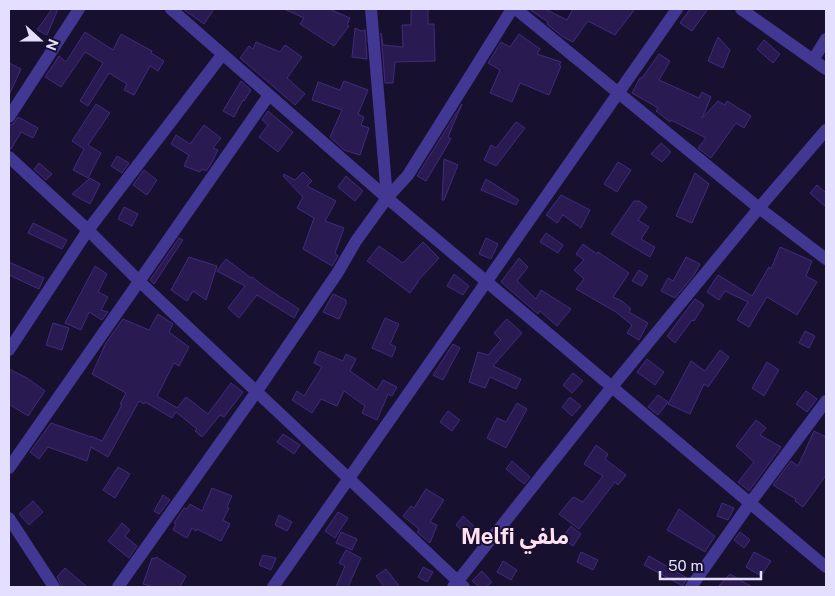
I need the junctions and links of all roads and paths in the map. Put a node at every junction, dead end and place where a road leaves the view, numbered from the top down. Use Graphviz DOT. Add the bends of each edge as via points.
graph roads {
  1 [pos="79,9"];
  2 [pos="171,9"];
  3 [pos="371,9"];
  4 [pos="512,9"];
  5 [pos="516,9"];
  6 [pos="677,9"];
  7 [pos="741,9"];
  8 [pos="826,39"];
  9 [pos="222,55"];
  10 [pos="813,60"];
  11 [pos="826,69"];
  12 [pos="618,92"];
  13 [pos="269,95"];
  14 [pos="9,116"];
  15 [pos="826,130"];
  16 [pos="9,157"];
  17 [pos="387,198"];
  18 [pos="759,208"];
  19 [pos="88,230"];
  20 [pos="826,259"];
  21 [pos="139,281"];
  22 [pos="486,281"];
  23 [pos="9,350"];
  24 [pos="611,388"];
  25 [pos="257,391"];
  26 [pos="826,401"];
  27 [pos="9,468"];
  28 [pos="348,478"];
  29 [pos="750,503"];
  30 [pos="9,518"];
  31 [pos="826,567"];
  32 [pos="458,585"];
  33 [pos="54,587"];
  34 [pos="118,587"];
  35 [pos="273,587"];
  36 [pos="691,587"];
  1 -- 14 [label="street"];
  2 -- 9 [label="street"];
  3 -- 17 [label="street"];
  4 -- 17 [label="street" via="408,175"];
  5 -- 12 [label="street"];
  6 -- 12 [label="street"];
  7 -- 10 [label="street"];
  8 -- 10 [label="street"];
  9 -- 13 [label="street"];
  9 -- 19 [label="street"];
  10 -- 11 [label="street"];
  12 -- 18 [label="street"];
  12 -- 22 [label="street"];
  13 -- 17 [label="street"];
  13 -- 21 [label="street"];
  15 -- 18 [label="street"];
  16 -- 19 [label="street"];
  17 -- 22 [label="street"];
  17 -- 25 [label="street"];
  18 -- 20 [label="street"];
  18 -- 24 [label="street"];
  19 -- 21 [label="street"];
  19 -- 23 [label="street"];
  21 -- 25 [label="street"];
  21 -- 27 [label="street"];
  22 -- 24 [label="street"];
  22 -- 28 [label="street"];
  24 -- 29 [label="street"];
  24 -- 32 [label="street"];
  25 -- 28 [label="street"];
  25 -- 34 [label="street"];
  26 -- 29 [label="street"];
  28 -- 32 [label="street"];
  28 -- 35 [label="street"];
  29 -- 31 [label="street"];
  29 -- 36 [label="street"];
  30 -- 33 [label="street"];
}
